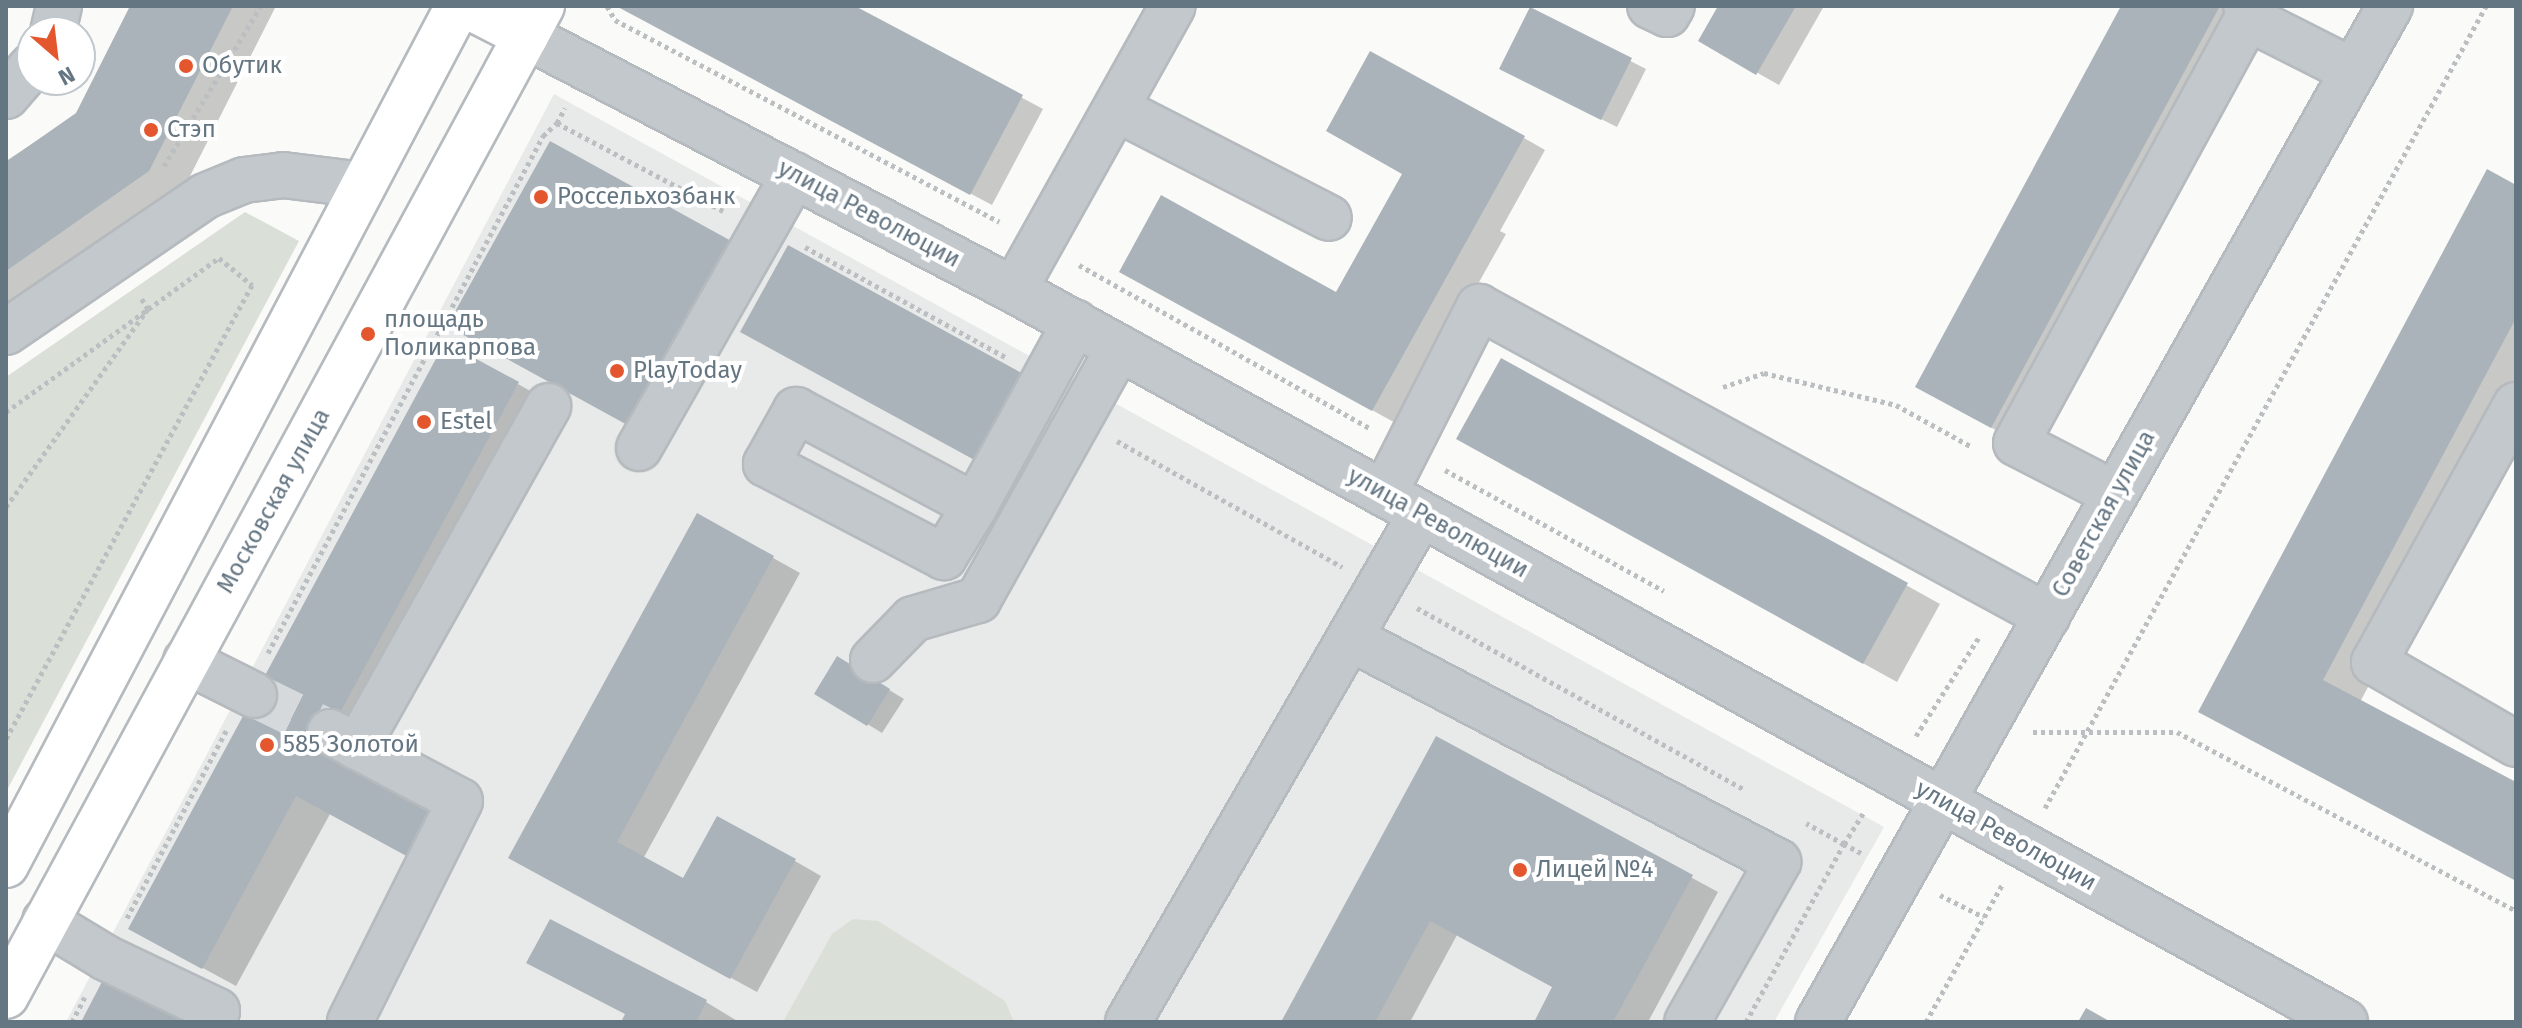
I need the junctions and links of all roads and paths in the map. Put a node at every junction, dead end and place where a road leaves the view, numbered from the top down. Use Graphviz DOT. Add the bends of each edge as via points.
graph roads {
  1 [pos="261,6"];
  2 [pos="458,6"];
  3 [pos="467,6"];
  4 [pos="607,6"];
  5 [pos="1173,6"];
  6 [pos="1650,6"];
  7 [pos="1672,6"];
  8 [pos="2390,6"];
  9 [pos="2486,6"];
  10 [pos="2247,12"];
  11 [pos="615,20"];
  12 [pos="534,21"];
  13 [pos="587,67"];
  14 [pos="2353,71"];
  15 [pos="1117,109"];
  16 [pos="557,123"];
  17 [pos="161,171"];
  18 [pos="794,175"];
  19 [pos="363,185"];
  20 [pos="1329,218"];
  21 [pos="763,232"];
  22 [pos="1041,244"];
  23 [pos="113,259"];
  24 [pos="1014,290"];
  25 [pos="148,309"];
  26 [pos="1075,323"];
  27 [pos="6,332"];
  28 [pos="1119,348"];
  29 [pos="1043,378"];
  30 [pos="2516,405"];
  31 [pos="548,406"];
  32 [pos="1663,407"];
  33 [pos="6,412"];
  34 [pos="1083,412"];
  35 [pos="2016,443"];
  36 [pos="639,448"];
  37 [pos="1407,449"];
  38 [pos="2115,494"];
  39 [pos="1403,504"];
  40 [pos="975,506"];
  41 [pos="6,507"];
  42 [pos="1380,588"];
  43 [pos="1670,595"];
  44 [pos="2047,616"];
  45 [pos="1352,639"];
  46 [pos="873,660"];
  47 [pos="186,661"];
  48 [pos="250,694"];
  49 [pos="1905,725"];
  50 [pos="1981,732"];
  51 [pos="2086,733"];
  52 [pos="6,739"];
  53 [pos="2516,744"];
  54 [pos="1749,791"];
  55 [pos="1942,801"];
  56 [pos="1803,821"];
  57 [pos="2024,845"];
  58 [pos="6,865"];
  59 [pos="2516,911"];
  60 [pos="45,921"];
  61 [pos="106,958"];
  62 [pos="6,996"];
  63 [pos="223,1018"];
  64 [pos="72,1022"];
  65 [pos="350,1022"];
  66 [pos="1128,1022"];
  67 [pos="1687,1022"];
  68 [pos="1746,1022"];
  69 [pos="1818,1022"];
  70 [pos="1926,1022"];
  71 [pos="2345,1022"];
  1 -- 17 [label="path"];
  2 -- 19 [label="main road"];
  3 -- 12 [label="main road"];
  4 -- 11 [label="path"];
  5 -- 15 [label="street"];
  6 -- 7 [label="street" via="1667,14"];
  8 -- 14 [label="street, Советская улица"];
  9 -- 51 [label="path"];
  10 -- 14 [label="street"];
  10 -- 35 [label="street"];
  11 -- 13 [label="path"];
  11 -- 22 [label="path"];
  12 -- 13 [label="street, улица Революции"];
  12 -- 47 [label="main road, Московская улица"];
  13 -- 16 [label="path"];
  13 -- 18 [label="street, улица Революции"];
  14 -- 38 [label="street, Советская улица"];
  15 -- 20 [label="street"];
  15 -- 22 [label="street"];
  16 -- 21 [label="path"];
  16 -- 48 [label="path" via="543,136"];
  18 -- 21 [label="street"];
  18 -- 24 [label="street, улица Революции"];
  19 -- 23 [label="street" via="283,175 244,180 205,196"];
  19 -- 58 [label="main road"];
  21 -- 29 [label="path" via="795,241"];
  21 -- 36 [label="street"];
  22 -- 24 [label="street"];
  22 -- 37 [label="path"];
  23 -- 25 [label="path"];
  23 -- 27 [label="street"];
  24 -- 26 [label="street, улица Революции"];
  25 -- 33 [label="path"];
  25 -- 41 [label="path"];
  25 -- 52 [label="path" via="219,258 252,285"];
  26 -- 28 [label="street, улица Революции"];
  26 -- 29 [label="street"];
  28 -- 34 [label="street"];
  28 -- 39 [label="street, улица Революции"];
  29 -- 40 [label="street"];
  30 -- 53 [label="street" via="2374,662"];
  31 -- 65 [label="street" via="343,740 460,801"];
  32 -- 35 [label="path" via="1764,373 1896,405 1969,447"];
  32 -- 37 [label="street" via="1479,307"];
  32 -- 44 [label="street"];
  34 -- 42 [label="path" via="1123,446"];
  34 -- 46 [label="street" via="978,600 913,619"];
  35 -- 38 [label="street"];
  37 -- 39 [label="street"];
  37 -- 43 [label="path"];
  38 -- 44 [label="street, Советская улица"];
  39 -- 42 [label="street"];
  39 -- 55 [label="street, улица Революции"];
  42 -- 45 [label="street"];
  42 -- 54 [label="path"];
  44 -- 50 [label="street, Советская улица"];
  45 -- 66 [label="street"];
  45 -- 67 [label="street" via="1778,862"];
  47 -- 48 [label="street"];
  47 -- 60 [label="main road, Московская улица"];
  48 -- 61 [label="path"];
  49 -- 50 [label="path" via="1918,733"];
  50 -- 51 [label="path"];
  50 -- 55 [label="street, Советская улица"];
  51 -- 57 [label="path"];
  51 -- 59 [label="path" via="2177,732"];
  55 -- 57 [label="street, улица Революции"];
  55 -- 69 [label="street, Советская улица"];
  56 -- 68 [label="path" via="1844,844"];
  57 -- 70 [label="path"];
  57 -- 71 [label="street, улица Революции"];
  60 -- 61 [label="street"];
  60 -- 62 [label="main road, Московская улица"];
  61 -- 63 [label="street"];
  61 -- 64 [label="path"];
}
